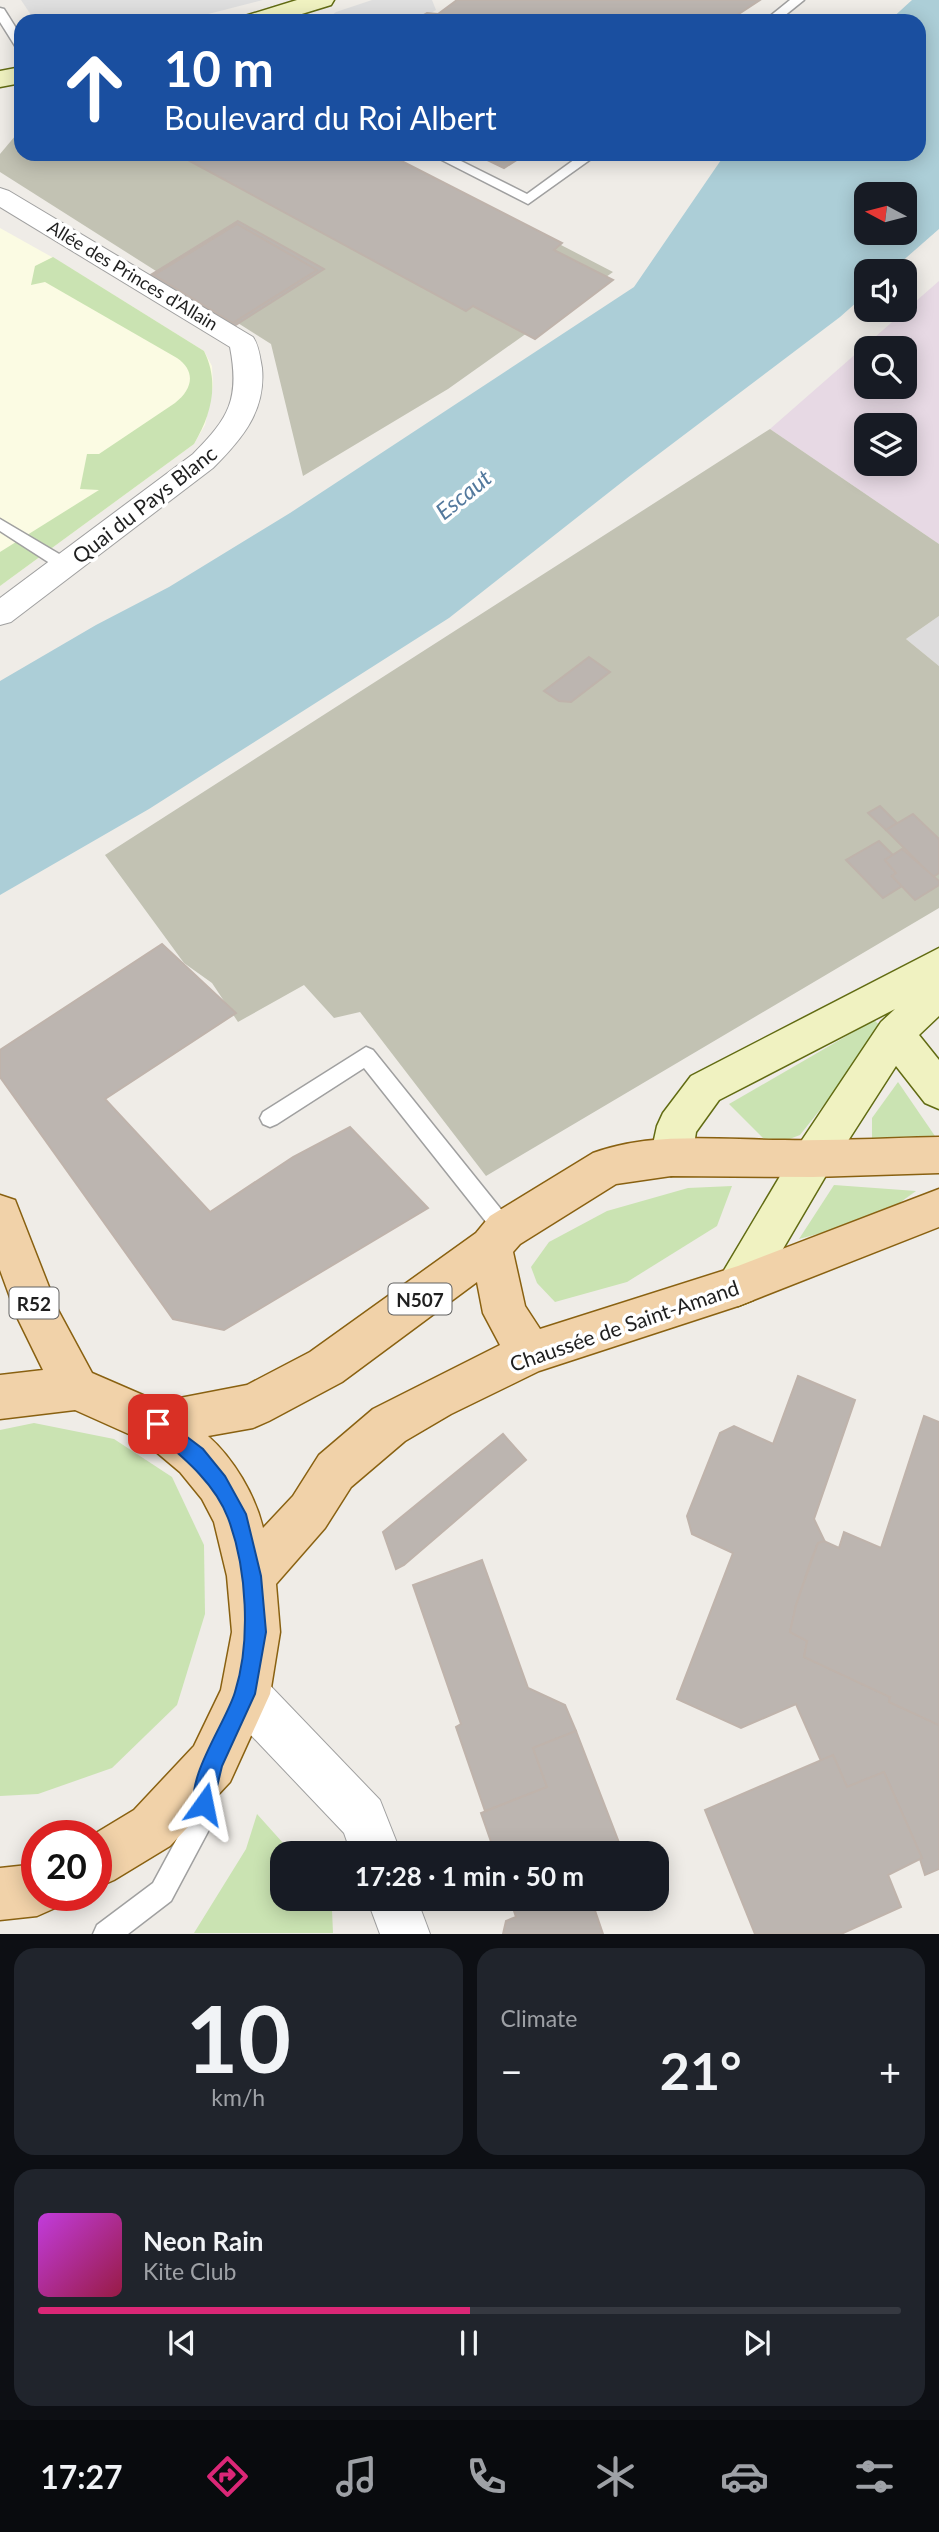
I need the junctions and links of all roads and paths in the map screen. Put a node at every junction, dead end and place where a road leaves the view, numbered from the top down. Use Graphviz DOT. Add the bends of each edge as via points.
graph roads {
  1 [pos="322,0"];
  2 [pos="798,0"];
  3 [pos="277,14"];
  4 [pos="779,14"];
  5 [pos="2,19"];
  6 [pos="14,36"];
  7 [pos="451,161"];
  8 [pos="581,161"];
  9 [pos="0,196"];
  10 [pos="249,368"];
  11 [pos="0,524"];
  12 [pos="65,565"];
  13 [pos="0,614"];
  14 [pos="939,964"];
  15 [pos="939,991"];
  16 [pos="895,1034"];
  17 [pos="939,1091"];
  18 [pos="270,1118"];
  19 [pos="939,1155"];
  20 [pos="671,1158"];
  21 [pos="813,1159"];
  22 [pos="939,1208"];
  23 [pos="0,1214"];
  24 [pos="498,1238"];
  25 [pos="738,1286"];
  26 [pos="530,1353"];
  27 [pos="76,1388"];
  28 [pos="0,1397"];
  29 [pos="158,1424"];
  30 [pos="251,1576"];
  31 [pos="245,1694"];
  32 [pos="212,1764"];
  33 [pos="372,1841"];
  34 [pos="112,1852"];
  35 [pos="21,1892"];
  36 [pos="0,1894"];
  37 [pos="396,1911"];
  38 [pos="106,1934"];
  39 [pos="405,1934"];
  1 -- 3 [label="main road"];
  2 -- 4 [label="lane"];
  5 -- 6 [label="lane"];
  7 -- 8 [label="lane" via="528,200"];
  9 -- 10 [label="street, Allée des Princes d'Allain" via="228,332 243,343"];
  10 -- 12 [label="street, Quai du Pays Blanc" via="249,400 233,432 203,461"];
  11 -- 12 [label="lane"];
  12 -- 13 [label="street, Quai du Pays Blanc"];
  14 -- 20 [label="main road" via="705,1088 677,1125"];
  15 -- 16 [label="main road"];
  16 -- 17 [label="main road"];
  16 -- 21 [label="main road"];
  18 -- 24 [label="lane" via="366,1056"];
  19 -- 21 [label="main road, N507"];
  20 -- 21 [label="main road, N507"];
  20 -- 24 [label="main road, N507" via="608,1166"];
  21 -- 25 [label="main road"];
  22 -- 25 [label="main road, Chaussée de Saint-Amand"];
  23 -- 27 [label="main road, R52" via="40,1319"];
  24 -- 26 [label="main road" via="505,1313"];
  24 -- 29 [label="main road, N507" via="326,1367 253,1406"];
  25 -- 26 [label="main road, Chaussée de Saint-Amand"];
  26 -- 30 [label="main road, Chaussée de Saint-Amand" via="389,1425 335,1471 309,1512"];
  27 -- 28 [label="main road"];
  27 -- 29 [label="main road"];
  29 -- 30 [label="main road" via="196,1456 218,1483 236,1514"];
  30 -- 31 [label="main road" via="256,1632"];
  31 -- 32 [label="main road"];
  31 -- 33 [label="street" via="363,1817"];
  32 -- 34 [label="main road" via="152,1828"];
  32 -- 38 [label="lane" via="199,1824 162,1892"];
  35 -- 36 [label="main road"];
  37 -- 39 [label="street"];
}
